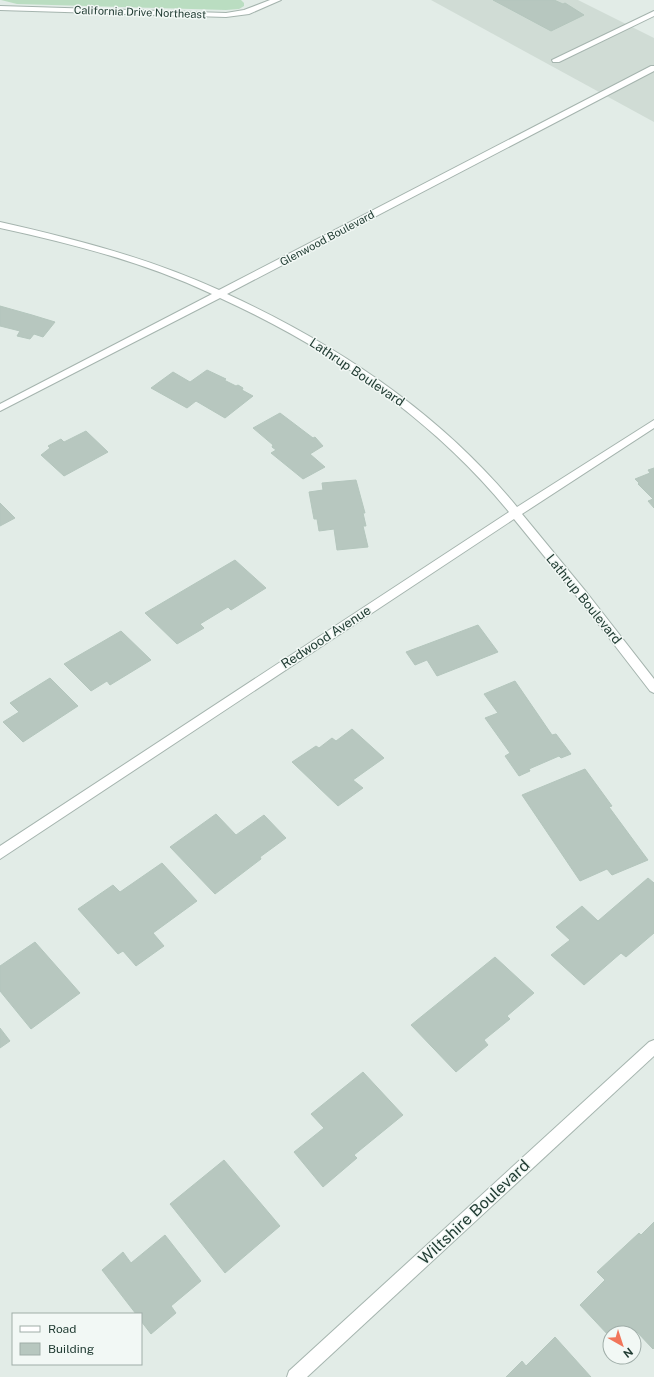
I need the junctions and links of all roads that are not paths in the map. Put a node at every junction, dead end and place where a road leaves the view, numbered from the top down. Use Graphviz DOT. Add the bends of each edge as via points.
graph roads {
  1 [pos="257,0"];
  2 [pos="277,0"];
  3 [pos="265,5"];
  4 [pos="0,8"];
  5 [pos="654,13"];
  6 [pos="556,60"];
  7 [pos="654,68"];
  8 [pos="0,225"];
  9 [pos="221,293"];
  10 [pos="0,408"];
  11 [pos="654,423"];
  12 [pos="517,513"];
  13 [pos="654,688"];
  14 [pos="0,853"];
  15 [pos="654,1047"];
  16 [pos="295,1377"];
  1 -- 3 [label="street"];
  2 -- 3 [label="street, California Drive Northeast"];
  3 -- 4 [label="street, California Drive Northeast" via="246,12 226,15"];
  5 -- 6 [label="street"];
  7 -- 9 [label="street, Glenwood Boulevard"];
  8 -- 9 [label="street, Lathrup Boulevard" via="85,245"];
  9 -- 10 [label="street, Glenwood Boulevard"];
  9 -- 12 [label="street, Lathrup Boulevard" via="291,328 392,393 482,474"];
  11 -- 12 [label="street, Redwood Avenue"];
  12 -- 13 [label="street, Lathrup Boulevard"];
  12 -- 14 [label="street, Redwood Avenue"];
  15 -- 16 [label="street, Wiltshire Boulevard"];
}
